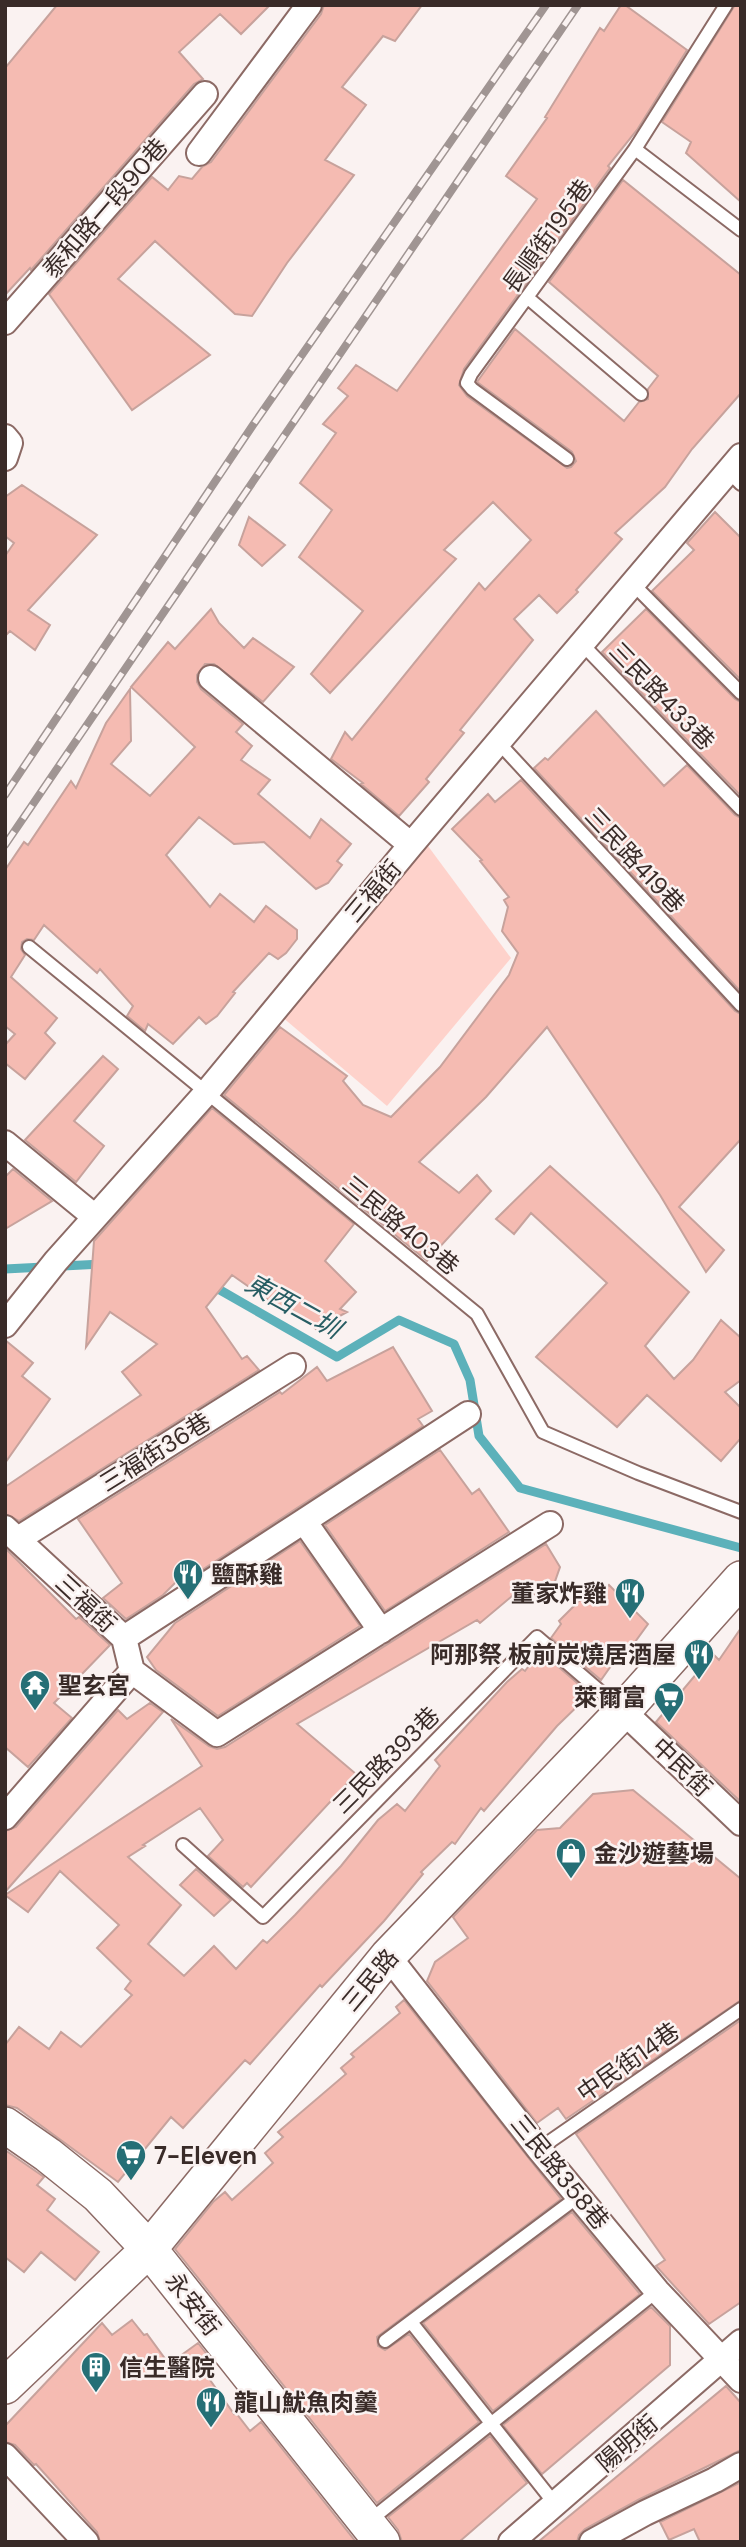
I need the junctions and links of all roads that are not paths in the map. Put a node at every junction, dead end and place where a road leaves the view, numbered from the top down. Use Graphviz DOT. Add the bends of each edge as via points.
graph roads {
  1 [pos="309,5"];
  2 [pos="726,5"];
  3 [pos="205,94"];
  4 [pos="635,149"];
  5 [pos="199,153"];
  6 [pos="741,230"];
  7 [pos="528,299"];
  8 [pos="5,322"];
  9 [pos="641,394"];
  10 [pos="5,437"];
  11 [pos="5,458"];
  12 [pos="567,458"];
  13 [pos="737,470"];
  14 [pos="633,584"];
  15 [pos="581,643"];
  16 [pos="211,678"];
  17 [pos="741,692"];
  18 [pos="499,743"];
  19 [pos="741,809"];
  20 [pos="411,845"];
  21 [pos="29,947"];
  22 [pos="741,1005"];
  23 [pos="207,1092"];
  24 [pos="5,1143"];
  25 [pos="95,1217"];
  26 [pos="5,1325"];
  27 [pos="293,1366"];
  28 [pos="468,1414"];
  29 [pos="741,1512"];
  30 [pos="304,1521"];
  31 [pos="550,1524"];
  32 [pos="11,1534"];
  33 [pos="741,1579"];
  34 [pos="380,1631"];
  35 [pos="124,1638"];
  36 [pos="132,1671"];
  37 [pos="623,1711"];
  38 [pos="10,1806"];
  39 [pos="741,1824"];
  40 [pos="183,1845"];
  41 [pos="388,1956"];
  42 [pos="741,2009"];
  43 [pos="5,2126"];
  44 [pos="540,2149"];
  45 [pos="579,2196"];
  46 [pos="149,2249"];
  47 [pos="657,2291"];
  48 [pos="411,2322"];
  49 [pos="385,2341"];
  50 [pos="741,2342"];
  51 [pos="721,2361"];
  52 [pos="741,2380"];
  53 [pos="5,2386"];
  54 [pos="492,2423"];
  55 [pos="5,2456"];
  56 [pos="741,2465"];
  57 [pos="555,2504"];
  58 [pos="374,2533"];
  59 [pos="86,2542"];
  60 [pos="511,2542"];
  61 [pos="592,2542"];
  1 -- 5 [label="street"];
  2 -- 4 [label="lane, 長順街195巷"];
  3 -- 8 [label="street, 泰和路一段90巷"];
  4 -- 6 [label="lane"];
  4 -- 7 [label="lane, 長順街195巷"];
  7 -- 9 [label="lane"];
  7 -- 12 [label="lane, 長順街195巷" via="467,383"];
  10 -- 11 [label="street" via="10,443"];
  13 -- 14 [label="street, 三福街"];
  14 -- 15 [label="street, 三福街"];
  14 -- 17 [label="lane"];
  15 -- 18 [label="street, 三福街"];
  15 -- 19 [label="lane, 三民路433巷"];
  16 -- 20 [label="street"];
  18 -- 20 [label="street, 三福街"];
  18 -- 22 [label="lane, 三民路419巷"];
  20 -- 23 [label="street, 三福街"];
  21 -- 23 [label="lane, 三民路403巷"];
  23 -- 25 [label="street, 三福街"];
  23 -- 29 [label="lane, 三民路403巷" via="477,1314 543,1432"];
  24 -- 25 [label="street"];
  25 -- 26 [label="street, 三福街"];
  27 -- 32 [label="street, 三福街36巷"];
  28 -- 30 [label="street"];
  30 -- 34 [label="street"];
  30 -- 35 [label="street"];
  31 -- 34 [label="street"];
  32 -- 35 [label="street, 三福街"];
  33 -- 37 [label="street, 三民路"];
  34 -- 36 [label="street" via="218,1734"];
  35 -- 36 [label="street, 三福街"];
  36 -- 38 [label="street"];
  37 -- 39 [label="street, 中民街"];
  37 -- 40 [label="lane, 三民路393巷" via="537,1637 263,1917"];
  37 -- 41 [label="street, 三民路"];
  41 -- 44 [label="street, 三民路358巷"];
  41 -- 46 [label="street, 三民路"];
  42 -- 44 [label="lane, 中民街14巷"];
  43 -- 46 [label="street, 永安街" via="98,2195"];
  44 -- 45 [label="street, 三民路358巷"];
  45 -- 47 [label="street, 三民路358巷"];
  45 -- 48 [label="lane"];
  46 -- 53 [label="street, 三民路"];
  46 -- 58 [label="street, 永安街"];
  47 -- 51 [label="street, 三民路358巷"];
  47 -- 54 [label="lane"];
  48 -- 49 [label="lane"];
  48 -- 54 [label="lane"];
  50 -- 51 [label="street, 陽明街"];
  51 -- 52 [label="street, 三民路358巷"];
  51 -- 57 [label="street, 陽明街"];
  54 -- 57 [label="lane"];
  54 -- 58 [label="lane"];
  55 -- 59 [label="street"];
  56 -- 61 [label="street"];
  57 -- 60 [label="street, 陽明街"];
}
